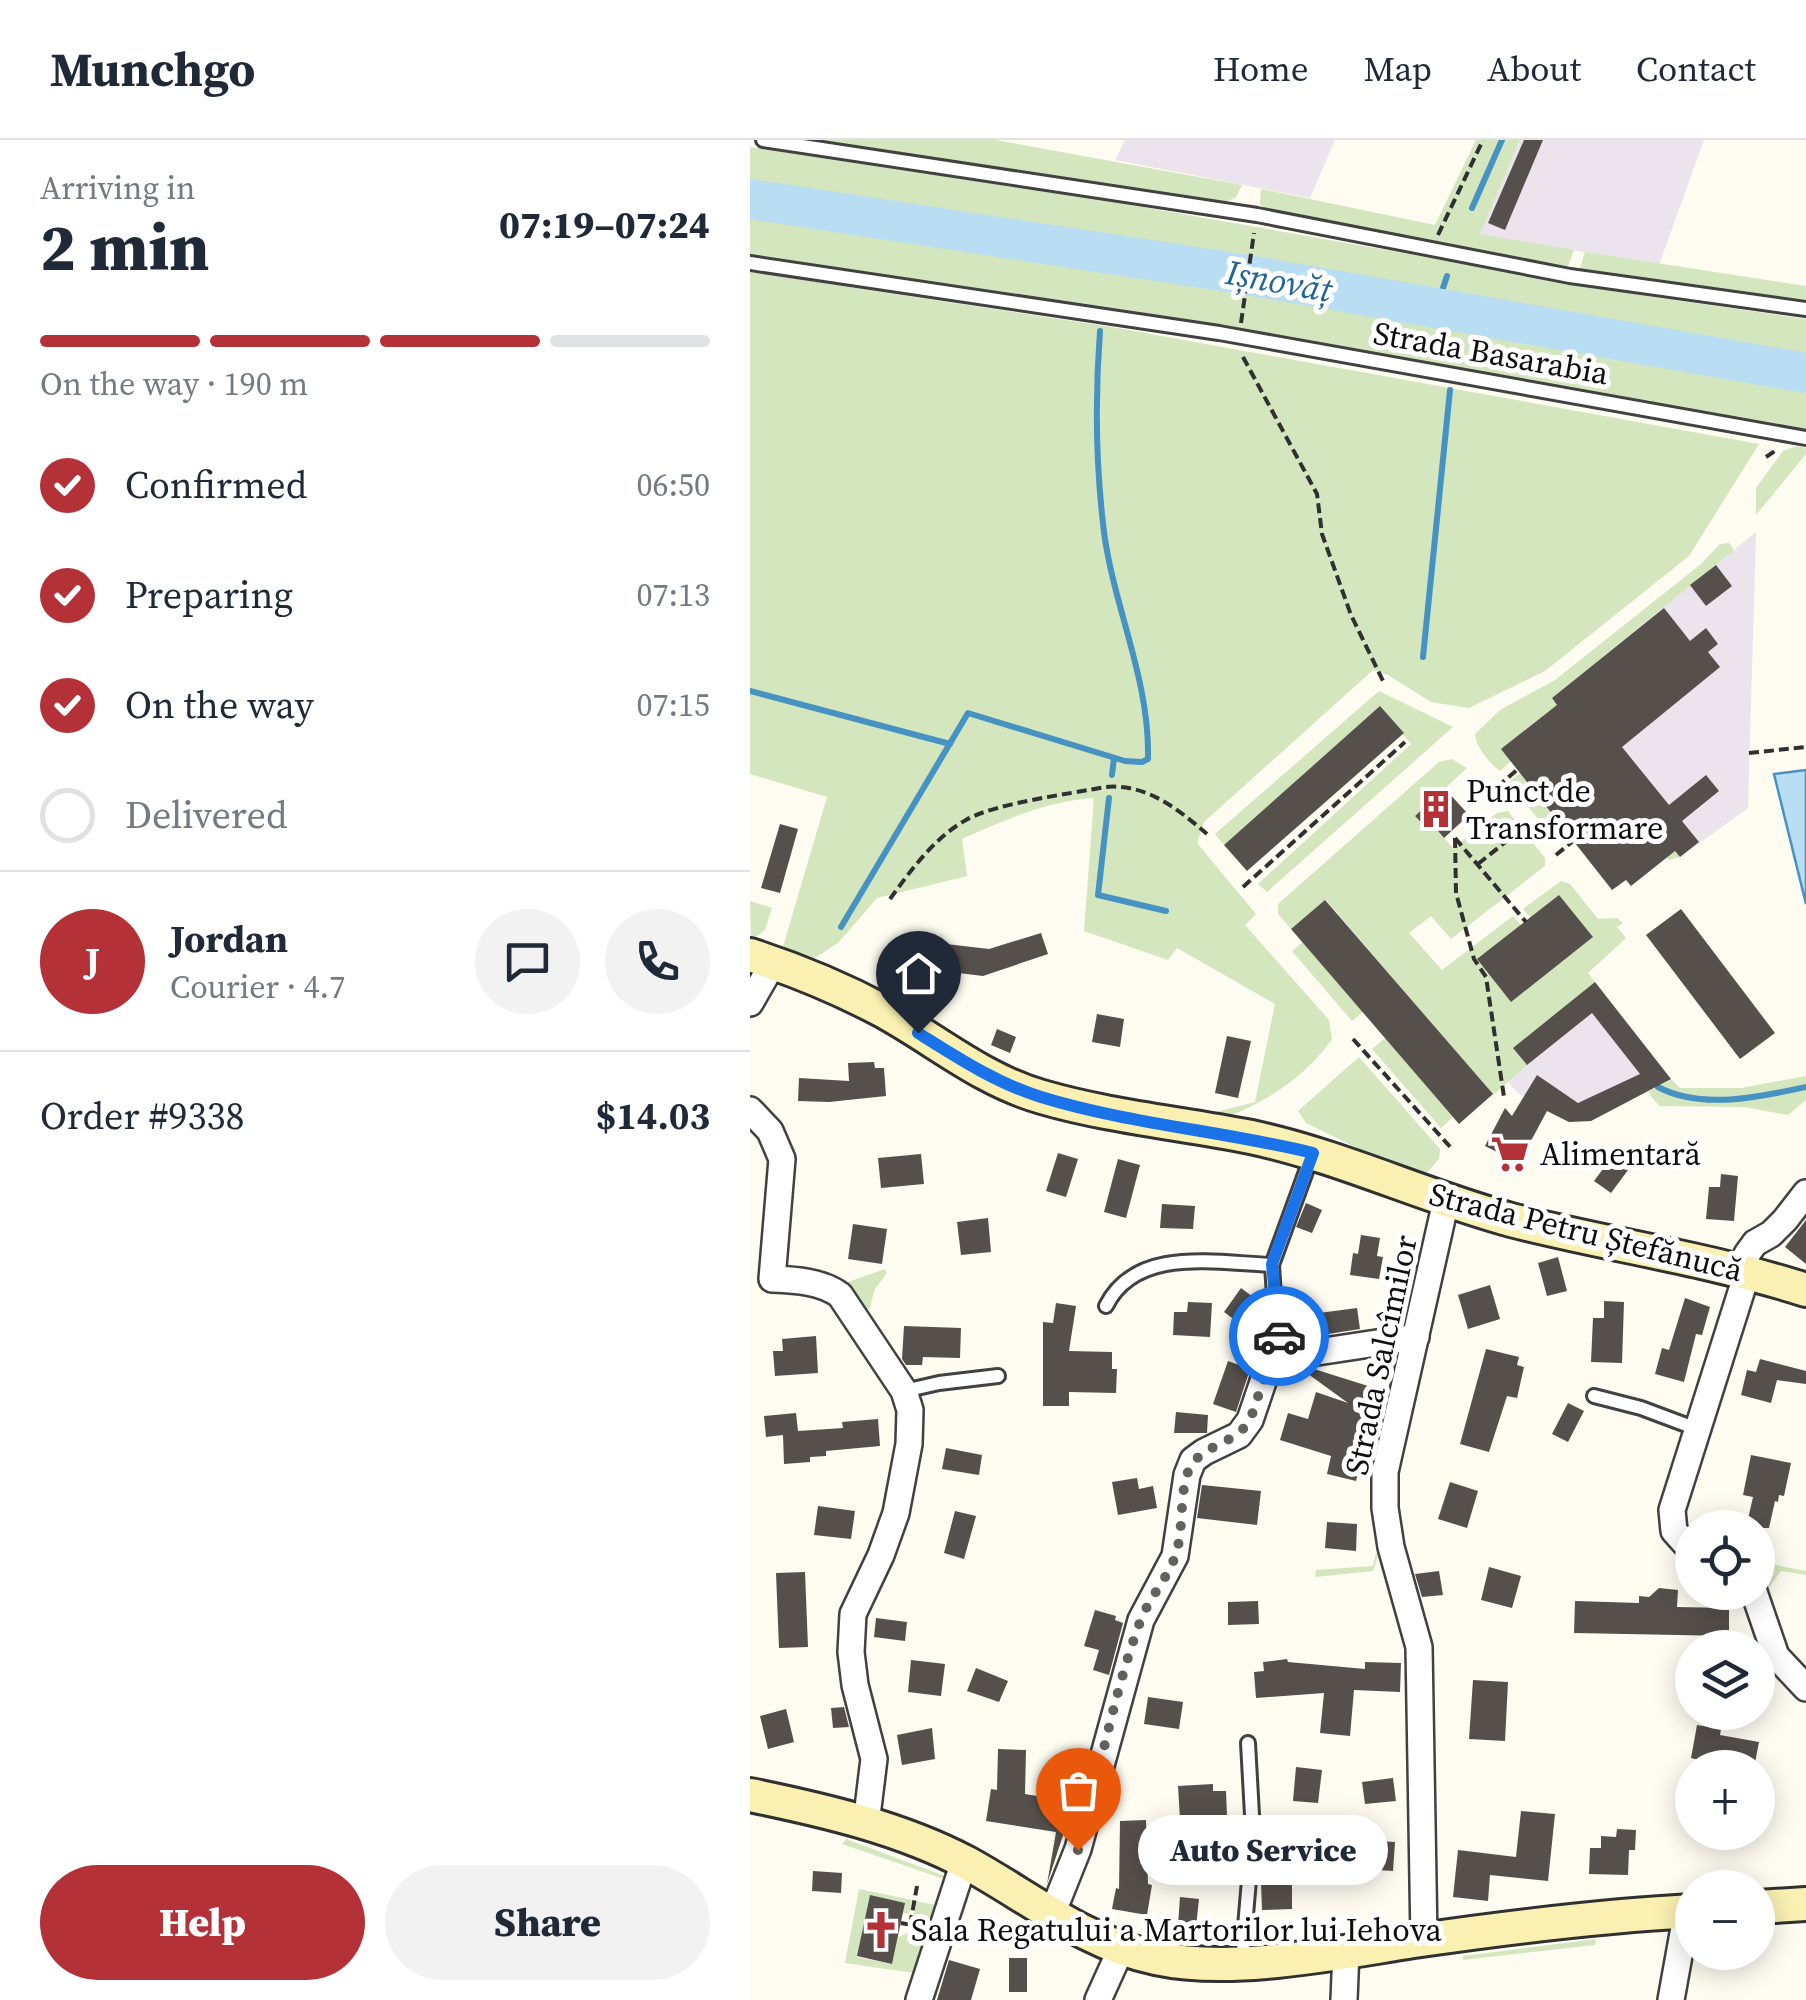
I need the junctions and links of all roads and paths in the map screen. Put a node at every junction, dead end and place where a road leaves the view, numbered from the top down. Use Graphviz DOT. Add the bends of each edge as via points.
graph roads {
  1 [pos="762,140"];
  2 [pos="1482,140"];
  3 [pos="1257,214"];
  4 [pos="1432,249"];
  5 [pos="750,263"];
  6 [pos="1806,309"];
  7 [pos="1241,337"];
  8 [pos="1806,438"];
  9 [pos="1383,681"];
  10 [pos="1405,742"];
  11 [pos="1806,748"];
  12 [pos="1750,753"];
  13 [pos="1518,770"];
  14 [pos="1497,786"];
  15 [pos="1529,824"];
  16 [pos="1207,834"];
  17 [pos="1574,841"];
  18 [pos="1556,854"];
  19 [pos="1478,865"];
  20 [pos="1243,887"];
  21 [pos="890,899"];
  22 [pos="1526,922"];
  23 [pos="762,959"];
  24 [pos="750,1004"];
  25 [pos="1353,1038"];
  26 [pos="1504,1097"];
  27 [pos="750,1110"];
  28 [pos="1453,1150"];
  29 [pos="1313,1153"];
  30 [pos="1806,1193"];
  31 [pos="1446,1201"];
  32 [pos="1272,1264"];
  33 [pos="1747,1271"];
  34 [pos="1806,1290"];
  35 [pos="1106,1306"];
  36 [pos="1416,1337"];
  37 [pos="1278,1358"];
  38 [pos="998,1376"];
  39 [pos="904,1391"];
  40 [pos="1594,1396"];
  41 [pos="1697,1429"];
  42 [pos="1675,1529"];
  43 [pos="1760,1610"];
  44 [pos="1806,1688"];
  45 [pos="1248,1742"];
  46 [pos="750,1795"];
  47 [pos="866,1824"];
  48 [pos="964,1862"];
  49 [pos="917,1886"];
  50 [pos="1806,1904"];
  51 [pos="1775,1906"];
  52 [pos="1675,1912"];
  53 [pos="1052,1914"];
  54 [pos="910,1925"];
  55 [pos="1424,1940"];
  56 [pos="1121,1949"];
  57 [pos="1346,1952"];
  58 [pos="1242,1962"];
  59 [pos="1677,1970"];
  60 [pos="920,2000"];
  61 [pos="1098,2000"];
  62 [pos="1344,2000"];
  63 [pos="1671,2000"];
  1 -- 3 [label="lane"];
  2 -- 4 [label="path"];
  3 -- 4 [label="lane"];
  3 -- 7 [label="path"];
  4 -- 6 [label="lane"];
  5 -- 7 [label="lane, Strada Basarabia"];
  7 -- 8 [label="lane, Strada Basarabia"];
  7 -- 9 [label="path" via="1242,354 1317,494 1322,534"];
  10 -- 20 [label="path"];
  11 -- 12 [label="path"];
  13 -- 14 [label="path"];
  15 -- 19 [label="path"];
  16 -- 21 [label="path" via="1179,810 1122,785 991,810 966,820 924,854"];
  17 -- 18 [label="path"];
  19 -- 22 [label="path"];
  19 -- 26 [label="path" via="1455,838 1456,893 1474,960 1486,977"];
  23 -- 24 [label="street"];
  23 -- 29 [label="main road, Strada Petru Ștefănucă" via="817,978 984,1075 1039,1096"];
  25 -- 28 [label="path"];
  27 -- 39 [label="street" via="782,1160 767,1279 802,1281 840,1295"];
  29 -- 31 [label="main road, Strada Petru Ștefănucă"];
  29 -- 32 [label="lane"];
  30 -- 33 [label="street" via="1771,1234 1755,1242"];
  31 -- 33 [label="main road, Strada Petru Ștefănucă"];
  31 -- 36 [label="street, Strada Salcîmilor"];
  32 -- 35 [label="lane" via="1154,1265 1124,1280"];
  32 -- 37 [label="lane"];
  33 -- 34 [label="main road, Strada Petru Ștefănucă"];
  33 -- 41 [label="street"];
  36 -- 37 [label="street"];
  36 -- 55 [label="street, Strada Salcîmilor" via="1391,1434 1385,1508 1418,1647"];
  37 -- 53 [label="street" via="1239,1435 1204,1452 1187,1475 1175,1556 1141,1620 1078,1850"];
  38 -- 39 [label="lane"];
  39 -- 47 [label="street" via="911,1424 896,1513 852,1614 855,1685 874,1759"];
  40 -- 41 [label="lane"];
  41 -- 42 [label="street" via="1671,1521"];
  43 -- 44 [label="street" via="1776,1656"];
  45 -- 58 [label="lane" via="1253,1833"];
  46 -- 47 [label="main road"];
  47 -- 48 [label="main road"];
  48 -- 53 [label="main road"];
  48 -- 60 [label="street"];
  49 -- 54 [label="path"];
  50 -- 51 [label="main road"];
  52 -- 55 [label="main road"];
  53 -- 56 [label="main road"];
  55 -- 57 [label="main road"];
  56 -- 58 [label="main road" via="1187,1963"];
  56 -- 61 [label="street"];
  57 -- 58 [label="main road"];
  57 -- 62 [label="street"];
  59 -- 63 [label="street"];
}
